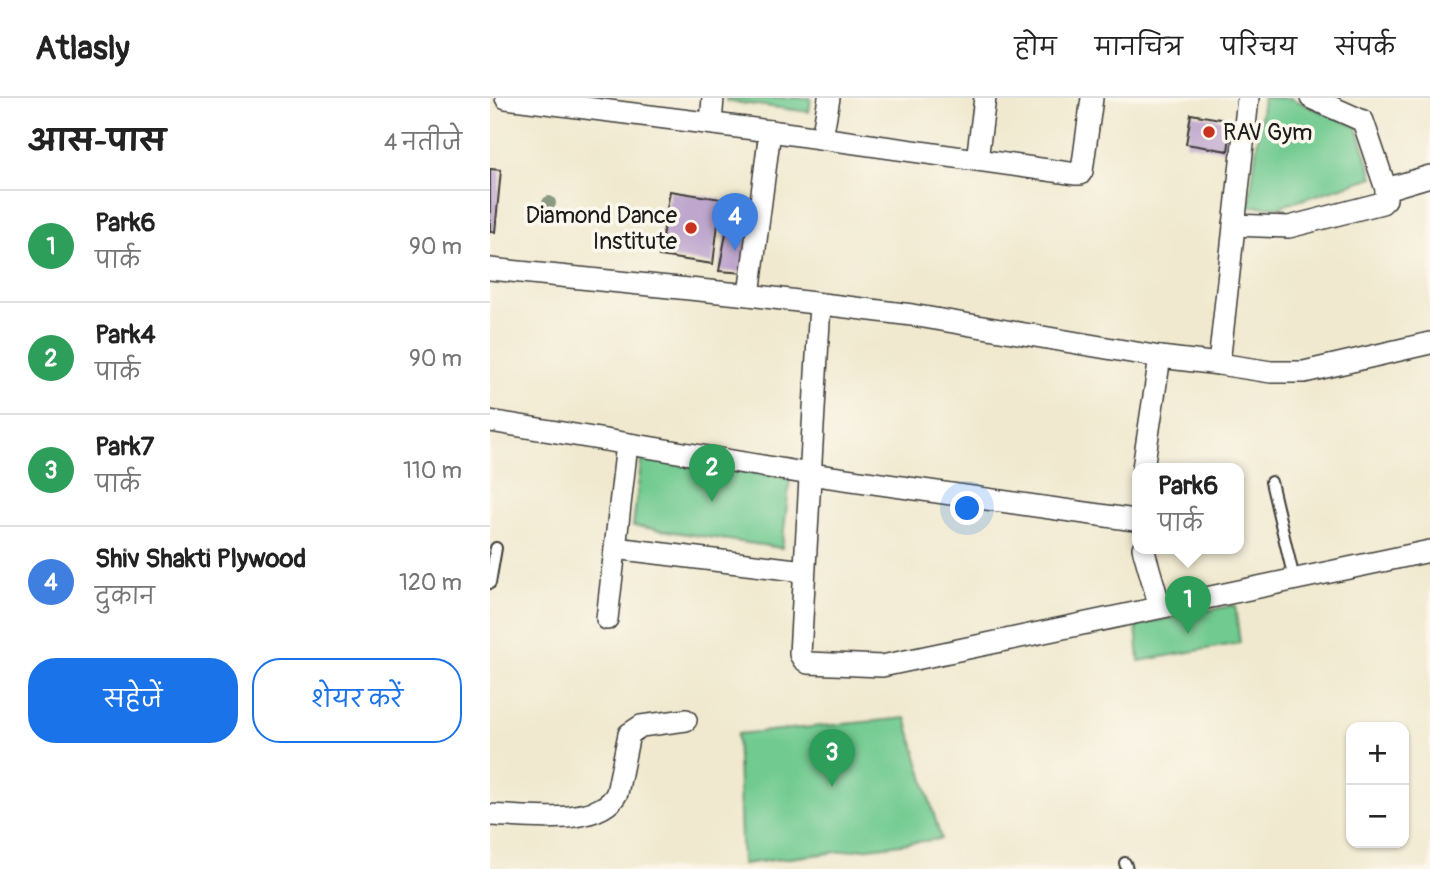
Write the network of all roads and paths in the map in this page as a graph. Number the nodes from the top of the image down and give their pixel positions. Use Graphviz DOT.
graph roads {
  1 [pos="506,98"];
  2 [pos="713,98"];
  3 [pos="829,98"];
  4 [pos="985,98"];
  5 [pos="1092,98"];
  6 [pos="1248,98"];
  7 [pos="1311,98"];
  8 [pos="710,124"];
  9 [pos="770,131"];
  10 [pos="822,138"];
  11 [pos="977,160"];
  12 [pos="1430,176"];
  13 [pos="1385,189"];
  14 [pos="1234,225"];
  15 [pos="490,269"];
  16 [pos="749,295"];
  17 [pos="820,304"];
  18 [pos="1430,343"];
  19 [pos="1160,358"];
  20 [pos="1219,363"];
  21 [pos="490,421"];
  22 [pos="627,444"];
  23 [pos="1144,463"];
  24 [pos="810,474"];
  25 [pos="1270,482"];
  26 [pos="1132,517"];
  27 [pos="496,548"];
  28 [pos="615,548"];
  29 [pos="1430,551"];
  30 [pos="1145,554"];
  31 [pos="804,571"];
  32 [pos="1294,579"];
  33 [pos="490,583"];
  34 [pos="1160,607"];
  35 [pos="607,619"];
  36 [pos="686,720"];
  37 [pos="490,815"];
  1 -- 8 [label="street"];
  2 -- 8 [label="street"];
  3 -- 10 [label="street"];
  4 -- 11 [label="street"];
  5 -- 11 [label="street"];
  6 -- 14 [label="street"];
  7 -- 13 [label="street"];
  8 -- 9 [label="street"];
  9 -- 10 [label="street"];
  9 -- 16 [label="street"];
  10 -- 11 [label="street"];
  12 -- 13 [label="street"];
  13 -- 14 [label="street"];
  14 -- 20 [label="street"];
  15 -- 16 [label="street"];
  16 -- 17 [label="street"];
  17 -- 19 [label="street"];
  17 -- 24 [label="street"];
  18 -- 20 [label="street"];
  19 -- 20 [label="street"];
  19 -- 23 [label="street"];
  21 -- 22 [label="street"];
  22 -- 24 [label="street"];
  22 -- 28 [label="street"];
  24 -- 26 [label="street"];
  24 -- 31 [label="street"];
  25 -- 32 [label="lane"];
  27 -- 33 [label="lane"];
  28 -- 31 [label="street"];
  28 -- 35 [label="street"];
  29 -- 32 [label="street"];
  30 -- 34 [label="street"];
  31 -- 34 [label="street"];
  32 -- 34 [label="street"];
  36 -- 37 [label="street"];
}
